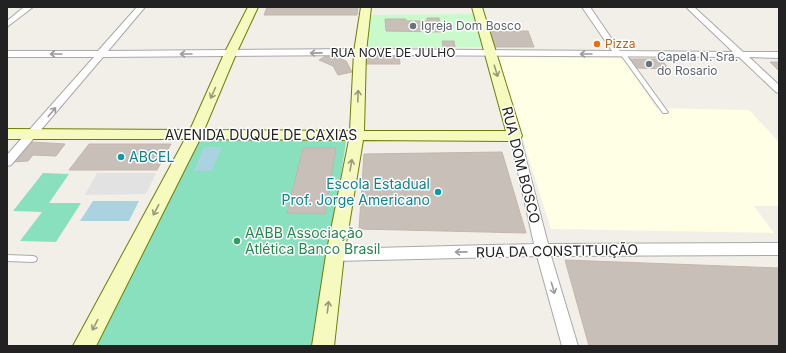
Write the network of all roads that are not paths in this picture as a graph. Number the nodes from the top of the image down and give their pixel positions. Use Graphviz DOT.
graph roads {
  1 [pos="29,7"];
  2 [pos="141,7"];
  3 [pos="253,7"];
  4 [pos="366,7"];
  5 [pos="477,7"];
  6 [pos="586,7"];
  7 [pos="690,7"];
  8 [pos="7,24"];
  9 [pos="360,52"];
  10 [pos="7,54"];
  11 [pos="99,54"];
  12 [pos="230,54"];
  13 [pos="490,54"];
  14 [pos="620,54"];
  15 [pos="742,55"];
  16 [pos="779,55"];
  17 [pos="779,90"];
  18 [pos="665,112"];
  19 [pos="7,125"];
  20 [pos="36,130"];
  21 [pos="197,130"];
  22 [pos="357,131"];
  23 [pos="514,131"];
  24 [pos="7,134"];
  25 [pos="7,162"];
  26 [pos="779,249"];
  27 [pos="542,250"];
  28 [pos="335,255"];
  29 [pos="7,258"];
  30 [pos="33,259"];
  31 [pos="84,346"];
  32 [pos="324,346"];
  33 [pos="570,346"];
  1 -- 8 [label="street"];
  2 -- 11 [label="street"];
  3 -- 12 [label="main road"];
  4 -- 9 [label="main road"];
  5 -- 13 [label="main road, RUA DOM BOSCO"];
  6 -- 14 [label="street"];
  7 -- 15 [label="street"];
  9 -- 12 [label="street, RUA NOVE DE JULHO, one-way"];
  9 -- 13 [label="street, RUA NOVE DE JULHO"];
  22 -- 9 [label="main road, one-way"];
  11 -- 10 [label="street, RUA NOVE DE JULHO, one-way"];
  12 -- 11 [label="street, RUA NOVE DE JULHO, one-way"];
  20 -- 11 [label="street, one-way"];
  12 -- 21 [label="main road, one-way"];
  14 -- 13 [label="street, RUA NOVE DE JULHO, one-way"];
  13 -- 23 [label="main road, RUA DOM BOSCO, one-way"];
  14 -- 15 [label="street, RUA NOVE DE JULHO"];
  14 -- 18 [label="lane"];
  15 -- 16 [label="street, RUA NOVE DE JULHO"];
  15 -- 17 [label="street"];
  19 -- 20 [label="main road, AVENIDA DUQUE DE CAXIAS"];
  20 -- 21 [label="main road, AVENIDA DUQUE DE CAXIAS"];
  20 -- 24 [label="main road, AVENIDA DUQUE DE CAXIAS"];
  20 -- 25 [label="street"];
  21 -- 22 [label="main road, AVENIDA DUQUE DE CAXIAS"];
  21 -- 31 [label="main road, one-way"];
  22 -- 23 [label="main road, AVENIDA DUQUE DE CAXIAS"];
  28 -- 22 [label="main road, one-way"];
  23 -- 27 [label="street, RUA DOM BOSCO"];
  26 -- 27 [label="street, RUA DA CONSTITUIÇÃO"];
  27 -- 28 [label="street, RUA DA CONSTITUIÇÃO, one-way"];
  27 -- 33 [label="street, RUA DOM BOSCO, one-way"];
  32 -- 28 [label="main road, one-way"];
  29 -- 30 [label="lane"];
}
